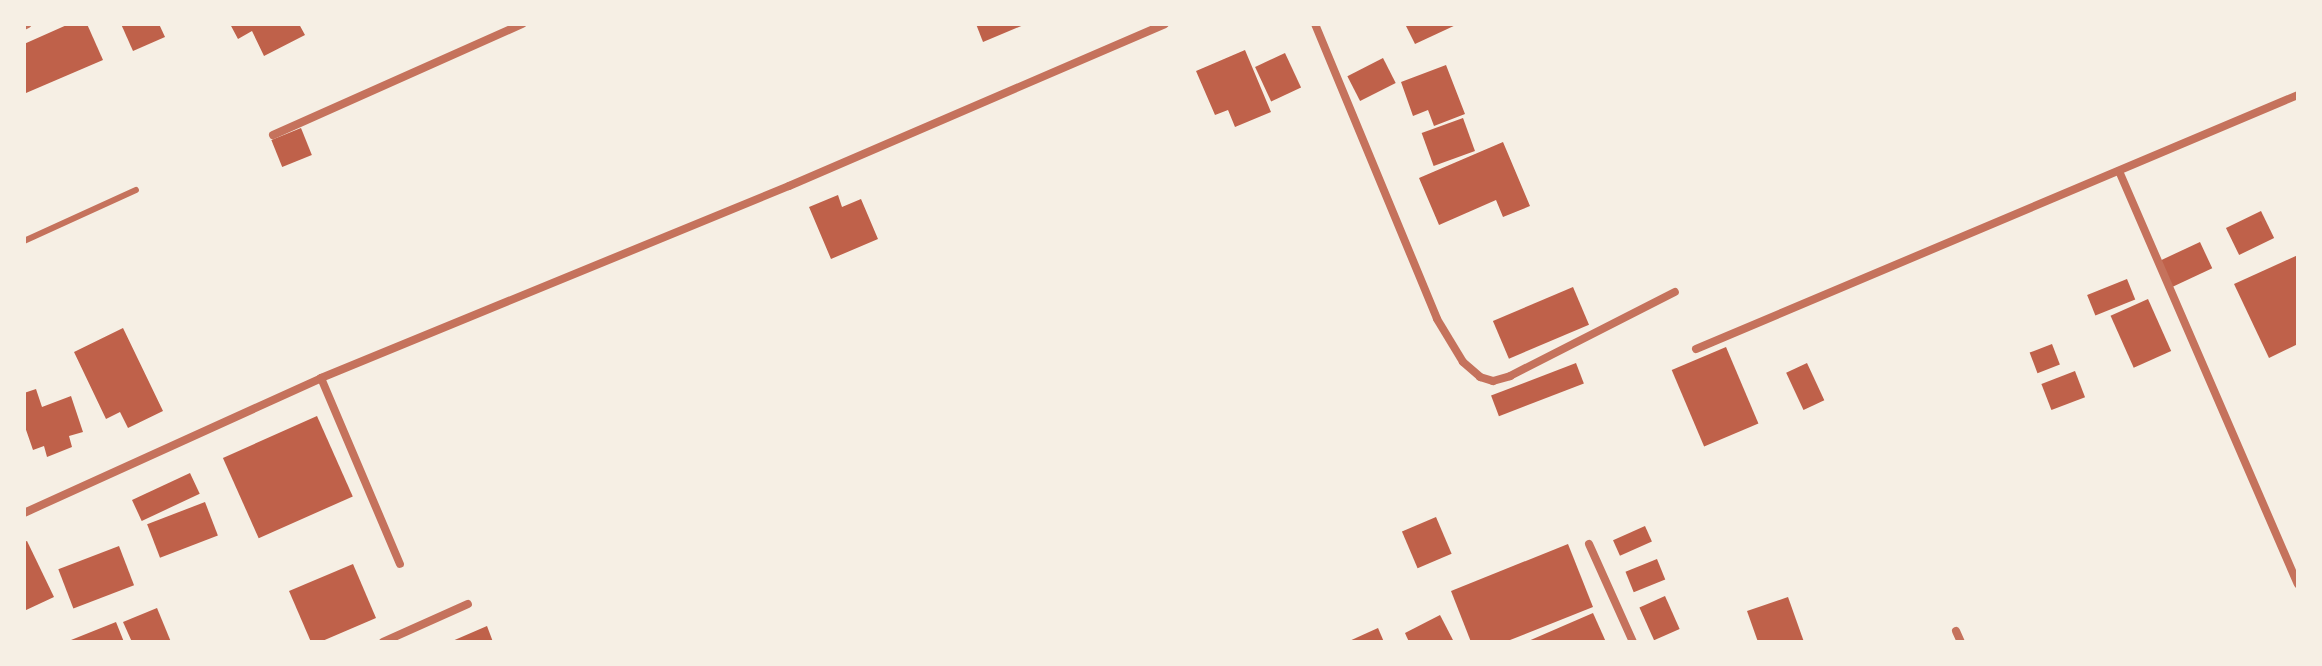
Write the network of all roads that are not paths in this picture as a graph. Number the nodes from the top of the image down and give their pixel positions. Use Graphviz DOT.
graph roads {
  1 [pos="522,24"];
  2 [pos="1165,24"];
  3 [pos="1315,24"];
  4 [pos="2298,95"];
  5 [pos="273,135"];
  6 [pos="2119,171"];
  7 [pos="136,190"];
  8 [pos="24,241"];
  9 [pos="1675,292"];
  10 [pos="1696,349"];
  11 [pos="321,378"];
  12 [pos="24,513"];
  13 [pos="1589,544"];
  14 [pos="400,564"];
  15 [pos="2298,584"];
  16 [pos="468,604"];
  17 [pos="1956,631"];
  18 [pos="383,642"];
  19 [pos="1633,642"];
  20 [pos="1961,642"];
  1 -- 5 [label="street"];
  2 -- 11 [label="street"];
  3 -- 9 [label="street"];
  4 -- 6 [label="street"];
  6 -- 10 [label="street"];
  6 -- 15 [label="street"];
  7 -- 8 [label="lane"];
  11 -- 12 [label="street"];
  11 -- 14 [label="street"];
  13 -- 19 [label="street"];
  16 -- 18 [label="street"];
  17 -- 20 [label="street"];
}
